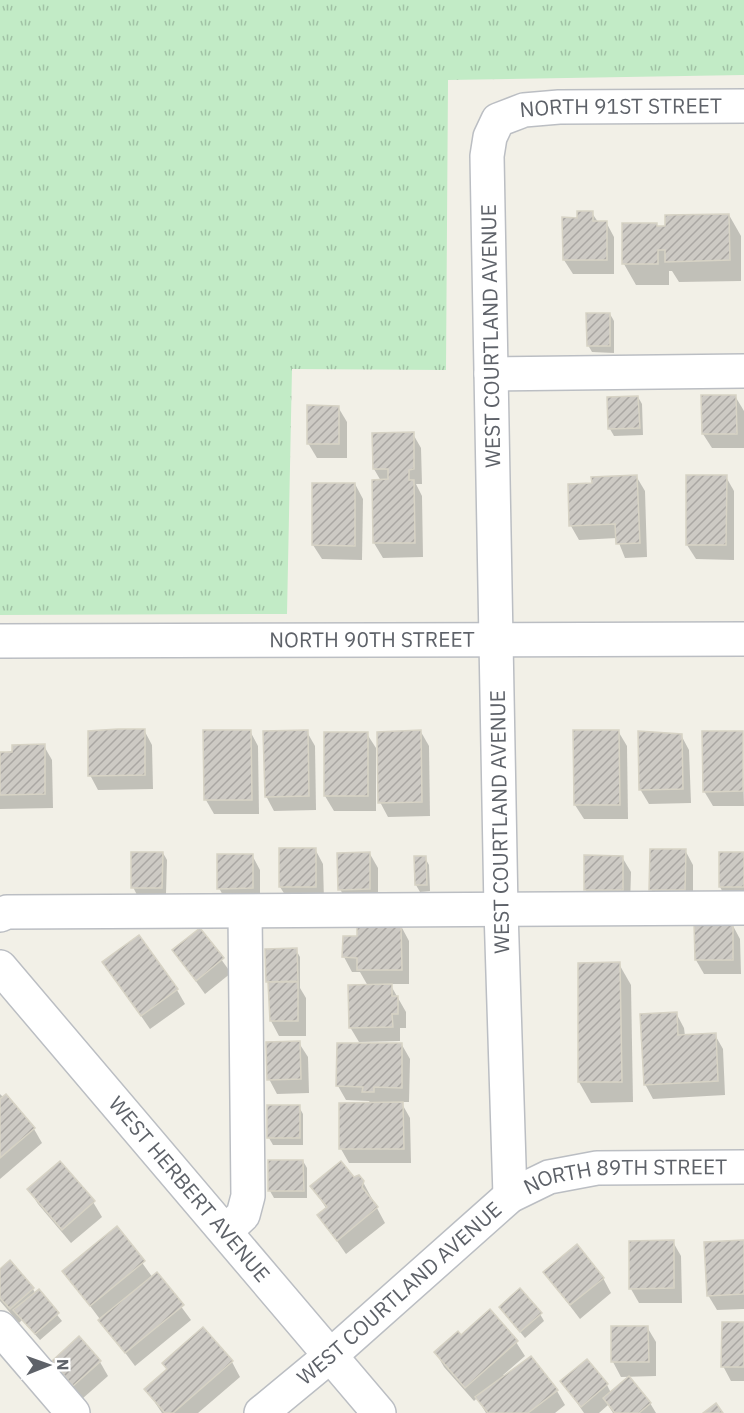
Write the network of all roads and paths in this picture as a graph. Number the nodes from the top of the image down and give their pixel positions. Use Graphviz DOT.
graph roads {
  1 [pos="744,106"];
  2 [pos="498,120"];
  3 [pos="744,371"];
  4 [pos="491,374"];
  5 [pos="496,639"];
  6 [pos="744,639"];
  7 [pos="0,641"];
  8 [pos="744,908"];
  9 [pos="501,910"];
  10 [pos="245,912"];
  11 [pos="0,915"];
  12 [pos="0,967"];
  13 [pos="744,1167"];
  14 [pos="510,1196"];
  15 [pos="226,1231"];
  16 [pos="0,1328"];
  17 [pos="330,1356"];
  18 [pos="73,1413"];
  19 [pos="261,1413"];
  20 [pos="379,1413"];
  1 -- 2 [label="street, NORTH 91ST STREET"];
  2 -- 4 [label="street, WEST COURTLAND AVENUE"];
  3 -- 4 [label="street"];
  4 -- 5 [label="street, WEST COURTLAND AVENUE"];
  5 -- 6 [label="street, NORTH 90TH STREET"];
  5 -- 7 [label="street, NORTH 90TH STREET"];
  5 -- 9 [label="street, WEST COURTLAND AVENUE"];
  8 -- 9 [label="street"];
  9 -- 10 [label="street"];
  9 -- 14 [label="street, WEST COURTLAND AVENUE"];
  10 -- 11 [label="street"];
  10 -- 15 [label="street"];
  12 -- 15 [label="street, WEST HERBERT AVENUE"];
  13 -- 14 [label="street, NORTH 89TH STREET"];
  14 -- 17 [label="street, WEST COURTLAND AVENUE"];
  15 -- 17 [label="street, WEST HERBERT AVENUE"];
  16 -- 18 [label="street"];
  17 -- 19 [label="street, WEST COURTLAND AVENUE"];
  17 -- 20 [label="street, WEST HERBERT AVENUE"];
}
